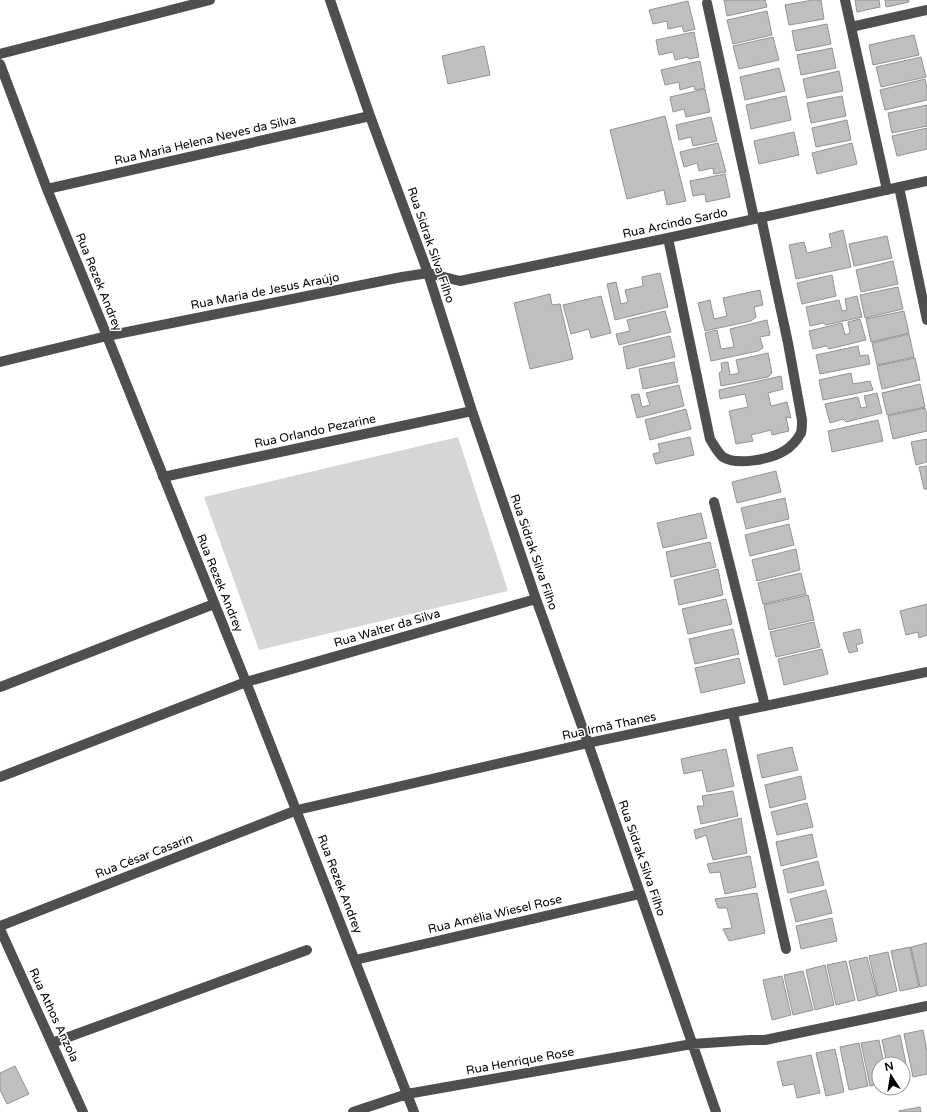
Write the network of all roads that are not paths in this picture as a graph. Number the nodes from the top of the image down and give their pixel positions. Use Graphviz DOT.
graph roads {
  1 [pos="210,0"];
  2 [pos="330,0"];
  3 [pos="845,0"];
  4 [pos="707,3"];
  5 [pos="927,10"];
  6 [pos="851,27"];
  7 [pos="0,54"];
  8 [pos="0,64"];
  9 [pos="370,116"];
  10 [pos="927,181"];
  11 [pos="899,187"];
  12 [pos="47,189"];
  13 [pos="887,190"];
  14 [pos="758,218"];
  15 [pos="668,238"];
  16 [pos="428,273"];
  17 [pos="927,320"];
  18 [pos="107,336"];
  19 [pos="0,362"];
  20 [pos="472,411"];
  21 [pos="163,477"];
  22 [pos="714,502"];
  23 [pos="536,599"];
  24 [pos="214,604"];
  25 [pos="927,672"];
  26 [pos="246,682"];
  27 [pos="0,687"];
  28 [pos="765,706"];
  29 [pos="733,713"];
  30 [pos="588,743"];
  31 [pos="0,777"];
  32 [pos="297,810"];
  33 [pos="640,894"];
  34 [pos="0,928"];
  35 [pos="786,949"];
  36 [pos="307,950"];
  37 [pos="355,960"];
  38 [pos="927,1006"];
  39 [pos="52,1043"];
  40 [pos="692,1044"];
  41 [pos="407,1094"];
  42 [pos="84,1112"];
  43 [pos="353,1112"];
  44 [pos="414,1112"];
  45 [pos="716,1112"];
  1 -- 7 [label="street"];
  2 -- 9 [label="street, Rua Sidrak Silva Filho"];
  3 -- 6 [label="street"];
  4 -- 14 [label="street"];
  5 -- 6 [label="street"];
  6 -- 13 [label="street"];
  8 -- 12 [label="street, Rua Rezek Andrey"];
  9 -- 12 [label="street, Rua Maria Helena Neves da Silva"];
  9 -- 16 [label="street, Rua Sidrak Silva Filho"];
  10 -- 11 [label="street, Rua Arcindo Sardo"];
  11 -- 13 [label="street, Rua Arcindo Sardo"];
  11 -- 17 [label="street"];
  12 -- 18 [label="street, Rua Rezek Andrey"];
  13 -- 14 [label="street, Rua Arcindo Sardo"];
  14 -- 15 [label="street, Rua Arcindo Sardo"];
  14 -- 15 [label="street"];
  15 -- 16 [label="street, Rua Arcindo Sardo"];
  16 -- 18 [label="street, Rua Maria de Jesus Araújo"];
  16 -- 20 [label="street, Rua Sidrak Silva Filho"];
  18 -- 19 [label="street, Rua Maria de Jesus Araújo"];
  18 -- 21 [label="street, Rua Rezek Andrey"];
  20 -- 21 [label="street, Rua Orlando Pezarine"];
  20 -- 23 [label="street, Rua Sidrak Silva Filho"];
  21 -- 24 [label="street, Rua Rezek Andrey"];
  22 -- 28 [label="street"];
  23 -- 26 [label="street, Rua Walter da Silva"];
  23 -- 30 [label="street, Rua Sidrak Silva Filho"];
  24 -- 26 [label="street, Rua Rezek Andrey"];
  24 -- 27 [label="street"];
  25 -- 28 [label="street, Rua Irmã Thanes"];
  26 -- 31 [label="street, Rua Walter da Silva"];
  26 -- 32 [label="street, Rua Rezek Andrey"];
  28 -- 29 [label="street, Rua Irmã Thanes"];
  29 -- 30 [label="street, Rua Irmã Thanes"];
  29 -- 35 [label="street"];
  30 -- 32 [label="street, Rua Irmã Thanes"];
  30 -- 33 [label="street, Rua Sidrak Silva Filho"];
  32 -- 34 [label="street, Rua César Casarin"];
  32 -- 37 [label="street, Rua Rezek Andrey"];
  33 -- 37 [label="street, Rua Amélia Wiesel Rose"];
  33 -- 40 [label="street, Rua Sidrak Silva Filho"];
  34 -- 39 [label="street, Rua Athos Anzola"];
  36 -- 39 [label="street"];
  37 -- 41 [label="street, Rua Rezek Andrey"];
  38 -- 40 [label="street, Rua Henrique Rose"];
  39 -- 42 [label="street, Rua Athos Anzola"];
  40 -- 41 [label="street, Rua Henrique Rose"];
  40 -- 45 [label="street, Rua Sidrak Silva Filho"];
  41 -- 43 [label="street, Rua Henrique Rose"];
  41 -- 44 [label="street, Rua Rezek Andrey"];
}
